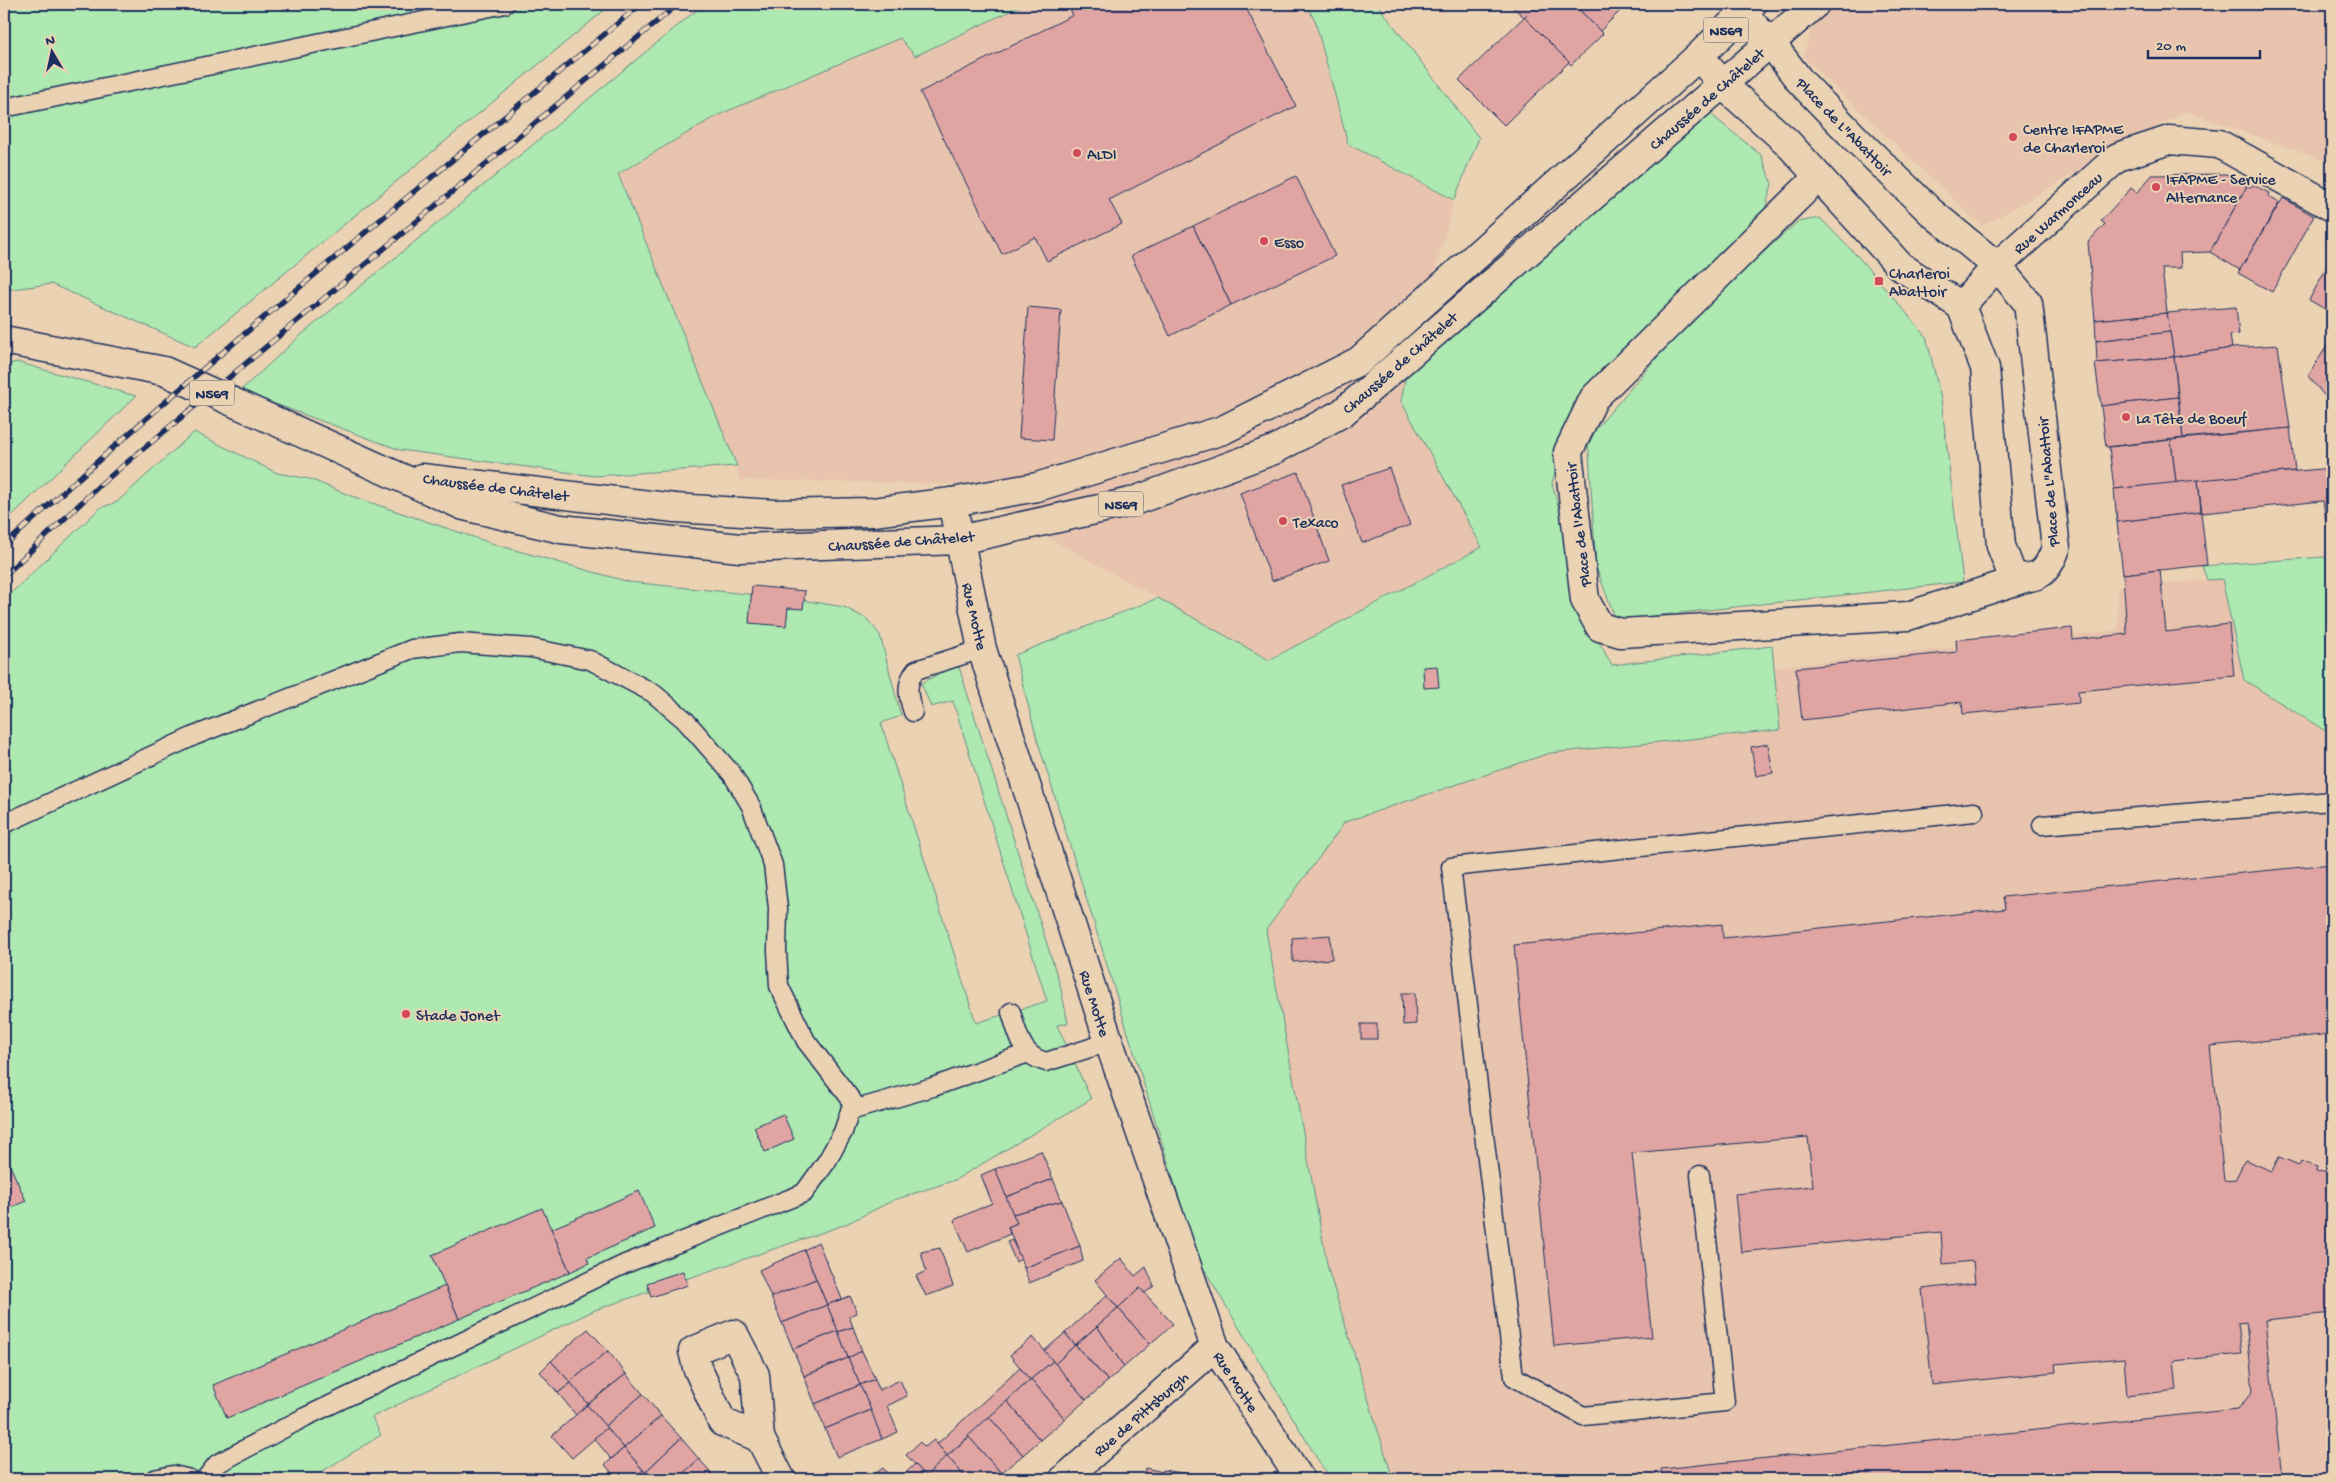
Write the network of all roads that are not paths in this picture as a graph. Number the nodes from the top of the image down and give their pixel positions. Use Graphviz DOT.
graph roads {
  1 [pos="505,4"];
  2 [pos="1815,4"];
  3 [pos="1747,9"];
  4 [pos="1770,42"];
  5 [pos="1698,56"];
  6 [pos="1722,84"];
  7 [pos="4,108"];
  8 [pos="1818,177"];
  9 [pos="2332,207"];
  10 [pos="1997,266"];
  11 [pos="1961,306"];
  12 [pos="9,342"];
  13 [pos="393,474"];
  14 [pos="952,502"];
  15 [pos="959,540"];
  16 [pos="2025,578"];
  17 [pos="982,649"];
  18 [pos="913,712"];
  19 [pos="2332,801"];
  20 [pos="1974,812"];
  21 [pos="4,824"];
  22 [pos="2042,825"];
  23 [pos="1011,1012"];
  24 [pos="1109,1042"];
  25 [pos="1028,1053"];
  26 [pos="850,1112"];
  27 [pos="1700,1176"];
  28 [pos="1215,1347"];
  29 [pos="760,1438"];
  30 [pos="154,1479"];
  31 [pos="190,1479"];
  32 [pos="205,1479"];
  33 [pos="781,1479"];
  34 [pos="1064,1479"];
  35 [pos="1300,1479"];
  1 -- 7 [label="lane"];
  2 -- 4 [label="street, Chaussée de Châtelet / N569"];
  3 -- 4 [label="street, Place de L\"Abattoir"];
  3 -- 5 [label="street, Chaussée de Châtelet / N569"];
  4 -- 6 [label="street, Chaussée de Châtelet / N569"];
  4 -- 10 [label="street, Place de L\"Abattoir"];
  5 -- 6 [label="street"];
  5 -- 14 [label="street, Chaussée de Châtelet / N569"];
  6 -- 8 [label="street"];
  6 -- 15 [label="street, Chaussée de Châtelet / N569"];
  8 -- 11 [label="street"];
  8 -- 16 [label="street, Place de l'Abattoir"];
  9 -- 10 [label="street, Rue Warmonceau"];
  10 -- 11 [label="street, Rue Warmonceau"];
  10 -- 16 [label="street, Place de L\"Abattoir"];
  11 -- 16 [label="street"];
  12 -- 13 [label="street, Chaussée de Châtelet / N569"];
  13 -- 14 [label="street, Chaussée de Châtelet / N569"];
  13 -- 15 [label="street, Chaussée de Châtelet / N569"];
  14 -- 15 [label="street, Rue Motte"];
  15 -- 17 [label="street, Rue Motte"];
  17 -- 18 [label="lane"];
  17 -- 24 [label="street, Rue Motte"];
  19 -- 22 [label="lane"];
  20 -- 27 [label="lane"];
  21 -- 26 [label="lane"];
  23 -- 25 [label="lane"];
  24 -- 25 [label="lane"];
  24 -- 28 [label="street, Rue Motte"];
  25 -- 26 [label="lane"];
  26 -- 32 [label="lane"];
  28 -- 34 [label="street, Rue de Pittsburgh"];
  28 -- 35 [label="street, Rue Motte"];
  29 -- 33 [label="street"];
  30 -- 31 [label="lane"];
}
